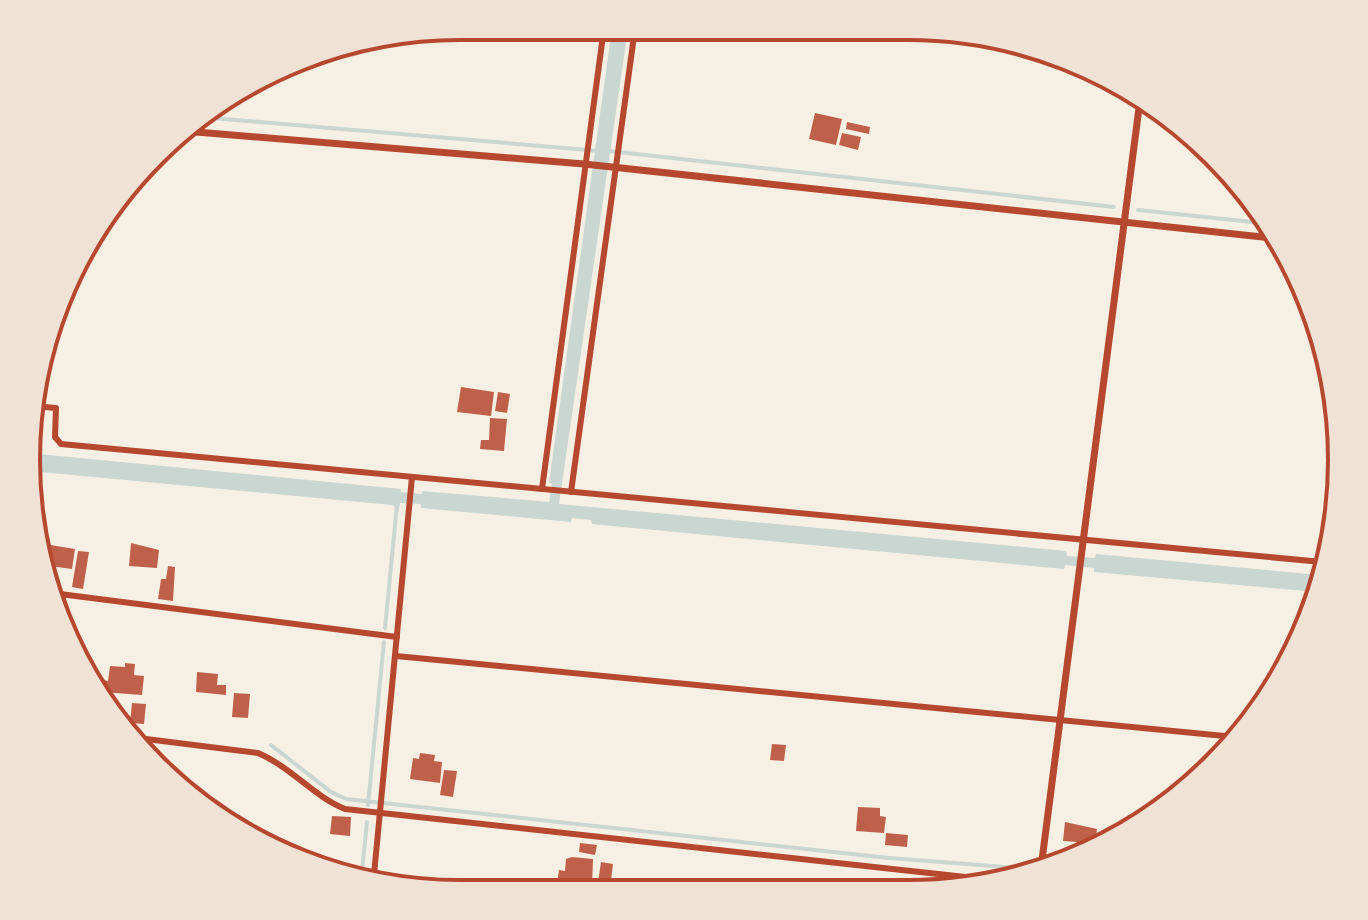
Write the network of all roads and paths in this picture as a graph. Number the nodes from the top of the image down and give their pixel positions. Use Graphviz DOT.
graph roads {
  1 [pos="602,40"];
  2 [pos="633,40"];
  3 [pos="1139,110"];
  4 [pos="198,132"];
  5 [pos="586,164"];
  6 [pos="616,168"];
  7 [pos="1124,222"];
  8 [pos="1264,237"];
  9 [pos="44,408"];
  10 [pos="412,477"];
  11 [pos="545,490"];
  12 [pos="567,492"];
  13 [pos="1083,538"];
  14 [pos="1316,561"];
  15 [pos="62,594"];
  16 [pos="397,637"];
  17 [pos="396,656"];
  18 [pos="1059,720"];
  19 [pos="1225,736"];
  20 [pos="146,739"];
  21 [pos="380,809"];
  22 [pos="1042,858"];
  23 [pos="374,871"];
  24 [pos="960,876"];
  1 -- 5 [label="street"];
  2 -- 6 [label="street"];
  3 -- 7 [label="street"];
  4 -- 5 [label="street"];
  5 -- 6 [label="street"];
  5 -- 11 [label="street"];
  6 -- 7 [label="street"];
  6 -- 12 [label="street"];
  7 -- 8 [label="street"];
  7 -- 13 [label="street"];
  9 -- 10 [label="street"];
  10 -- 11 [label="street"];
  10 -- 16 [label="street"];
  11 -- 12 [label="street"];
  12 -- 13 [label="street"];
  13 -- 14 [label="street"];
  13 -- 18 [label="street"];
  15 -- 16 [label="street"];
  16 -- 17 [label="street"];
  17 -- 18 [label="street"];
  17 -- 21 [label="street"];
  18 -- 19 [label="street"];
  18 -- 22 [label="street"];
  20 -- 21 [label="street"];
  21 -- 23 [label="street"];
  21 -- 24 [label="street"];
}
